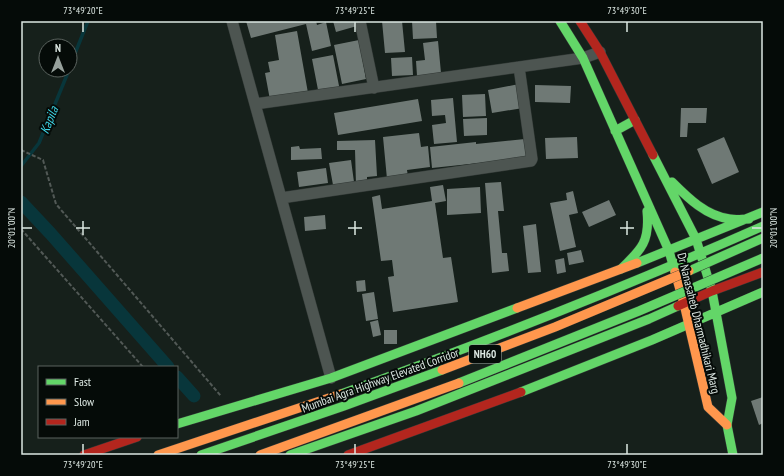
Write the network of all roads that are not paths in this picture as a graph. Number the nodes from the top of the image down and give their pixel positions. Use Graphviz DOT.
graph roads {
  1 [pos="232,21"];
  2 [pos="360,21"];
  3 [pos="560,21"];
  4 [pos="580,21"];
  5 [pos="600,52"];
  6 [pos="583,58"];
  7 [pos="518,67"];
  8 [pos="374,88"];
  9 [pos="255,104"];
  10 [pos="635,120"];
  11 [pos="615,131"];
  12 [pos="663,173"];
  13 [pos="281,198"];
  14 [pos="646,201"];
  15 [pos="763,212"];
  16 [pos="749,219"];
  17 [pos="763,226"];
  18 [pos="763,238"];
  19 [pos="696,239"];
  20 [pos="668,251"];
  21 [pos="700,254"];
  22 [pos="763,258"];
  23 [pos="673,266"];
  24 [pos="621,269"];
  25 [pos="763,272"];
  26 [pos="712,291"];
  27 [pos="763,292"];
  28 [pos="684,304"];
  29 [pos="716,312"];
  30 [pos="689,324"];
  31 [pos="332,378"];
  32 [pos="178,424"];
  33 [pos="726,426"];
  34 [pos="134,438"];
  35 [pos="84,455"];
  36 [pos="158,455"];
  37 [pos="201,455"];
  38 [pos="260,455"];
  39 [pos="290,455"];
  40 [pos="348,455"];
  41 [pos="733,455"];
  1 -- 9 [label="street"];
  2 -- 8 [label="street"];
  3 -- 6 [label="main road, Dr Nanasaheb Dharmadhikari Marg"];
  4 -- 5 [label="main road, Dr Nanasaheb Dharmadhikari Marg"];
  5 -- 6 [label="street"];
  5 -- 10 [label="main road, Dr Nanasaheb Dharmadhikari Marg"];
  6 -- 7 [label="street"];
  6 -- 11 [label="main road, Dr Nanasaheb Dharmadhikari Marg"];
  7 -- 8 [label="street"];
  7 -- 13 [label="street"];
  8 -- 9 [label="street"];
  9 -- 13 [label="street"];
  10 -- 11 [label="main road"];
  10 -- 12 [label="main road, Dr Nanasaheb Dharmadhikari Marg"];
  11 -- 14 [label="main road, Dr Nanasaheb Dharmadhikari Marg"];
  12 -- 16 [label="main road"];
  12 -- 19 [label="main road, Dr Nanasaheb Dharmadhikari Marg"];
  13 -- 31 [label="street"];
  14 -- 20 [label="main road, Dr Nanasaheb Dharmadhikari Marg"];
  14 -- 24 [label="main road"];
  15 -- 16 [label="main road"];
  16 -- 19 [label="main road"];
  17 -- 21 [label="main road"];
  18 -- 37 [label="main road, Mumbai Agra Highway Elevated Corridor / NH60, bridge"];
  19 -- 20 [label="main road"];
  19 -- 21 [label="main road, Dr Nanasaheb Dharmadhikari Marg"];
  20 -- 23 [label="main road, Dr Nanasaheb Dharmadhikari Marg"];
  20 -- 24 [label="main road"];
  21 -- 23 [label="main road"];
  21 -- 26 [label="main road, Dr Nanasaheb Dharmadhikari Marg"];
  22 -- 38 [label="main road, NH60, bridge"];
  23 -- 28 [label="main road, Dr Nanasaheb Dharmadhikari Marg"];
  23 -- 36 [label="main road"];
  24 -- 31 [label="main road"];
  25 -- 26 [label="main road"];
  26 -- 28 [label="main road"];
  26 -- 29 [label="main road, Dr Nanasaheb Dharmadhikari Marg"];
  27 -- 29 [label="main road"];
  28 -- 30 [label="main road, Dr Nanasaheb Dharmadhikari Marg"];
  28 -- 39 [label="main road"];
  29 -- 30 [label="main road"];
  29 -- 33 [label="main road, Dr Nanasaheb Dharmadhikari Marg"];
  30 -- 33 [label="main road, Dr Nanasaheb Dharmadhikari Marg"];
  30 -- 40 [label="main road"];
  31 -- 32 [label="main road"];
  33 -- 41 [label="main road"];
  34 -- 35 [label="main road"];
}
